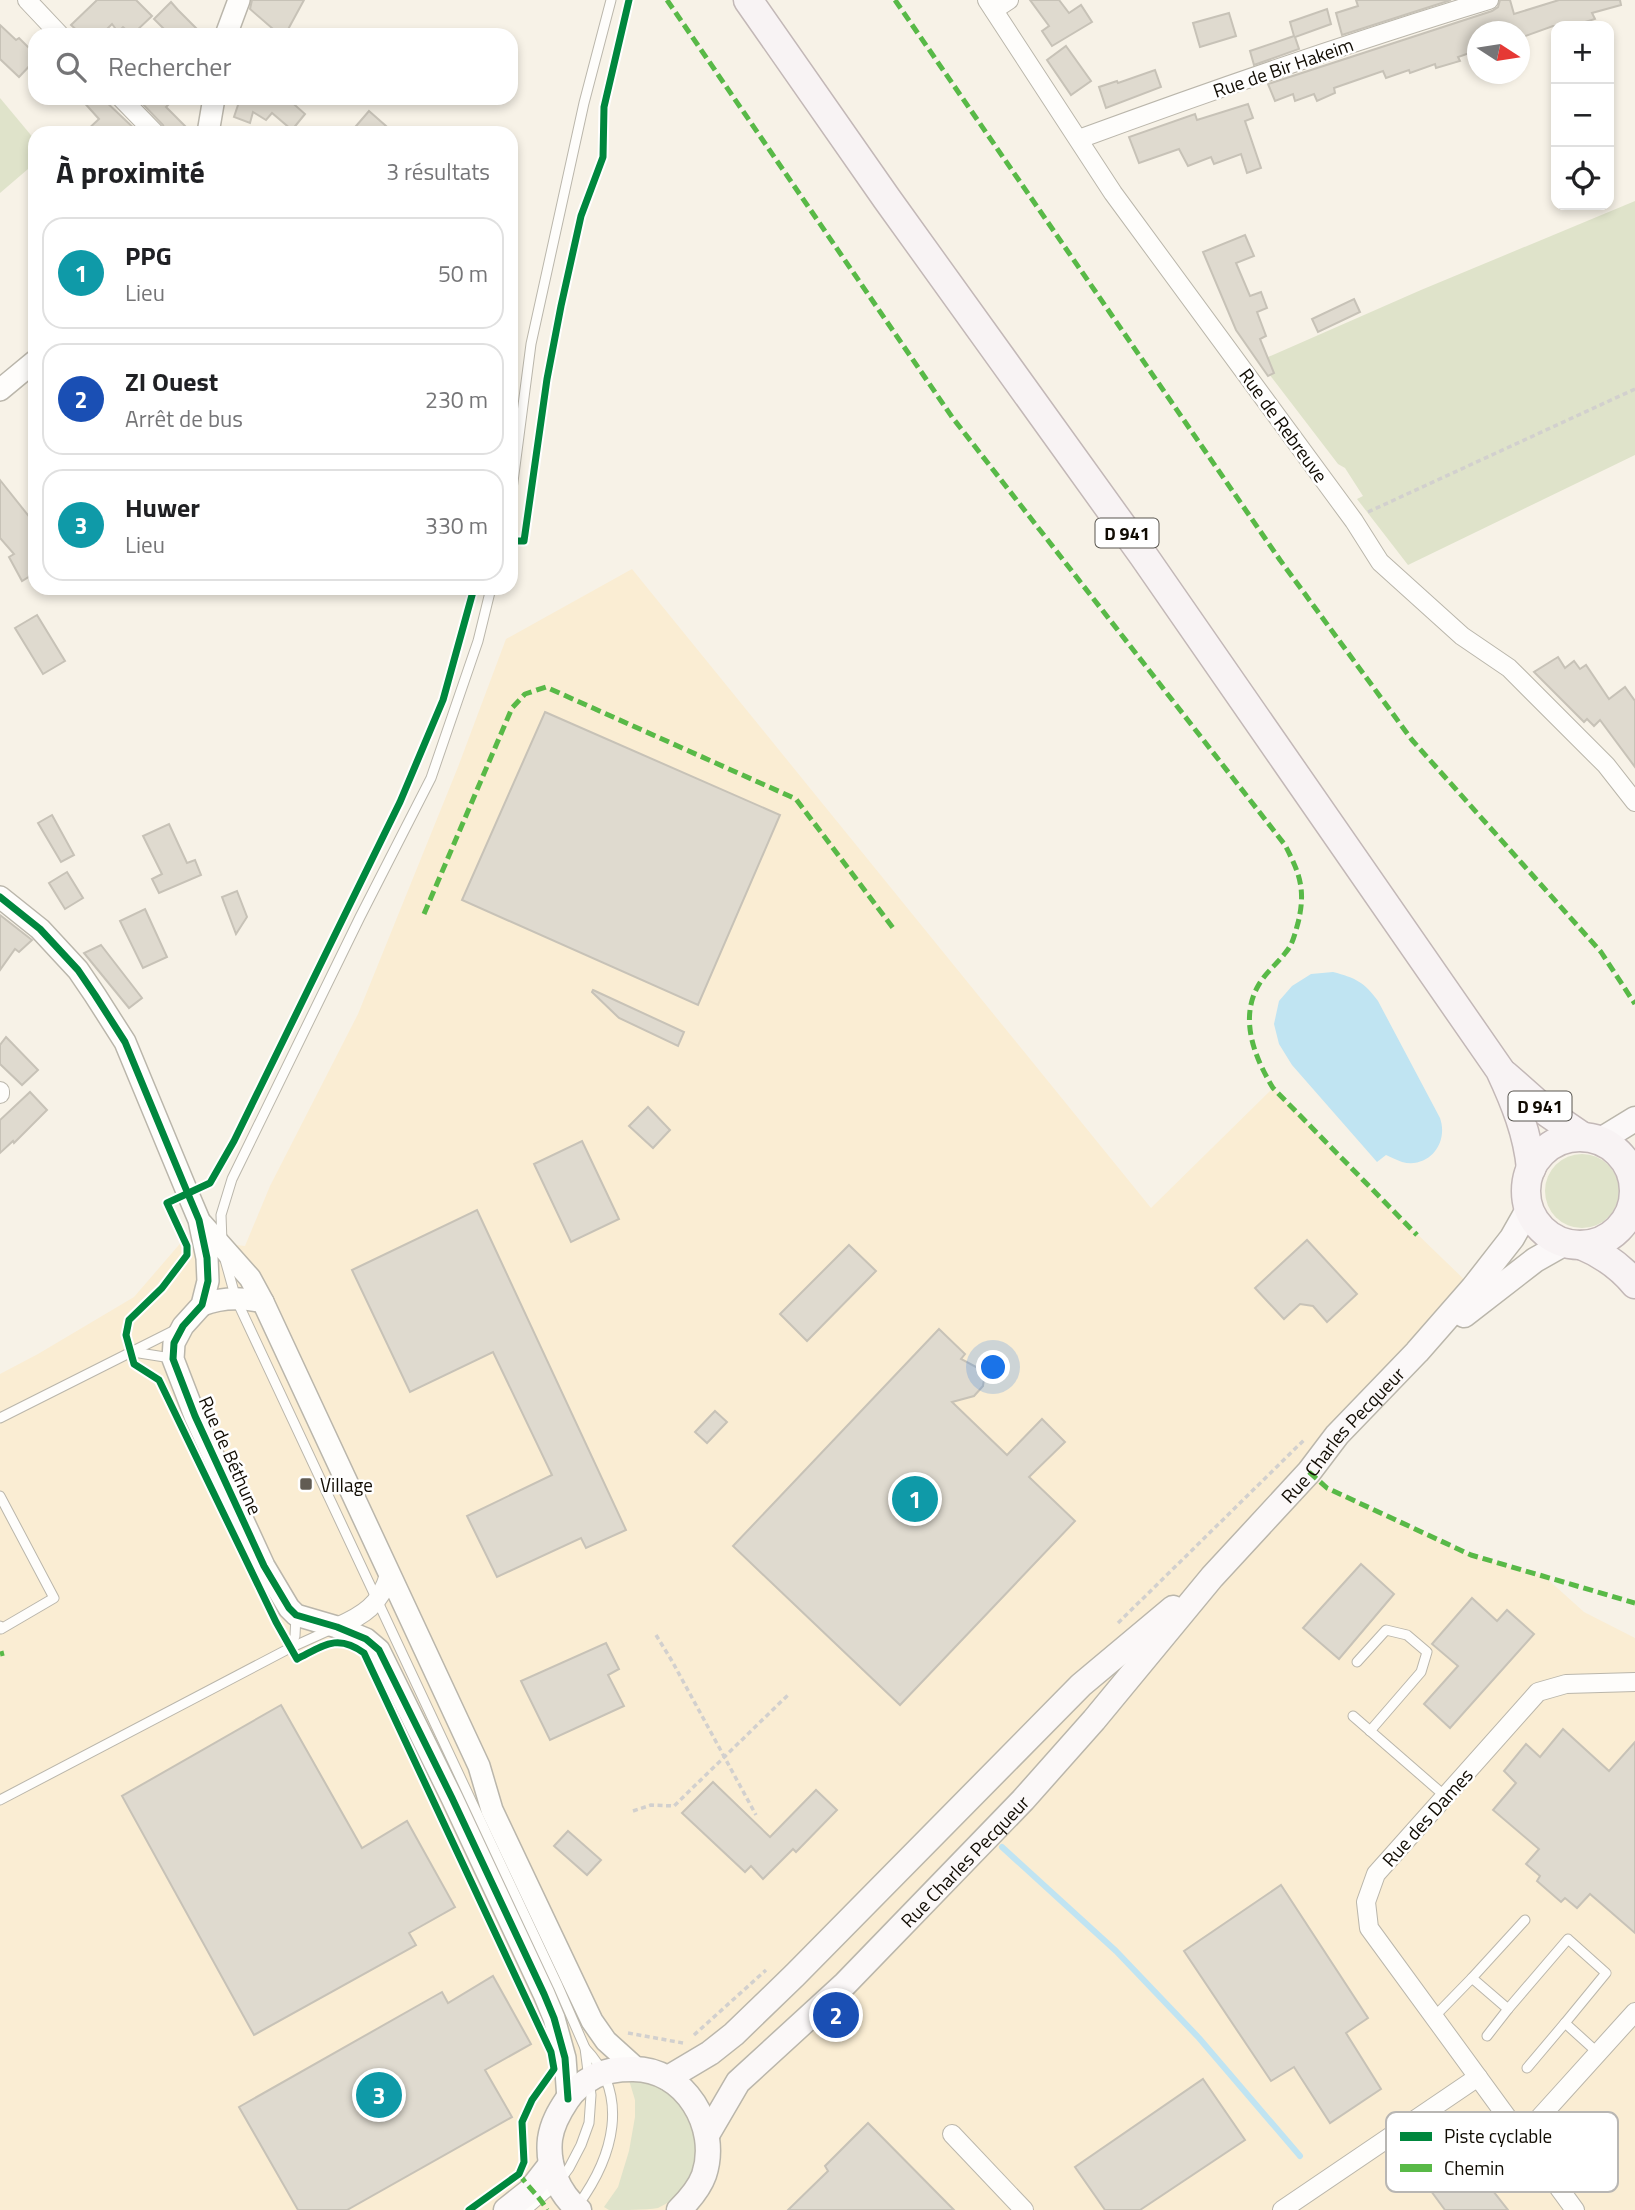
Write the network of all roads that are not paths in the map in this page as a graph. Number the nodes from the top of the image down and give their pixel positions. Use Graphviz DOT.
graph roads {
  1 [pos="27,0"];
  2 [pos="239,0"];
  3 [pos="611,0"];
  4 [pos="748,0"];
  5 [pos="1489,0"];
  6 [pos="997,3"];
  7 [pos="53,28"];
  8 [pos="229,28"];
  9 [pos="128,105"];
  10 [pos="213,105"];
  11 [pos="148,126"];
  12 [pos="209,126"];
  13 [pos="1079,139"];
  14 [pos="28,367"];
  15 [pos="0,390"];
  16 [pos="518,443"];
  17 [pos="489,595"];
  18 [pos="1635,802"];
  19 [pos="0,897"];
  20 [pos="1500,1070"];
  21 [pos="1635,1119"];
  22 [pos="1591,1139"];
  23 [pos="1531,1169"];
  24 [pos="1634,1203"];
  25 [pos="1529,1208"];
  26 [pos="199,1220"];
  27 [pos="1573,1244"];
  28 [pos="222,1248"];
  29 [pos="1635,1284"];
  30 [pos="236,1299"];
  31 [pos="263,1302"];
  32 [pos="202,1305"];
  33 [pos="183,1326"];
  34 [pos="132,1351"];
  35 [pos="1417,1352"];
  36 [pos="173,1359"];
  37 [pos="0,1418"];
  38 [pos="0,1496"];
  39 [pos="389,1575"];
  40 [pos="1212,1577"];
  41 [pos="376,1602"];
  42 [pos="296,1615"];
  43 [pos="0,1626"];
  44 [pos="337,1627"];
  45 [pos="290,1648"];
  46 [pos="1357,1662"];
  47 [pos="1635,1682"];
  48 [pos="1353,1716"];
  49 [pos="1370,1731"];
  50 [pos="1445,1796"];
  51 [pos="0,1800"];
  52 [pos="1525,1920"];
  53 [pos="1472,1978"];
  54 [pos="1508,2009"];
  55 [pos="1635,2012"];
  56 [pos="1434,2017"];
  57 [pos="1565,2023"];
  58 [pos="1487,2036"];
  59 [pos="585,2048"];
  60 [pos="1598,2053"];
  61 [pos="1527,2068"];
  62 [pos="637,2069"];
  63 [pos="596,2076"];
  64 [pos="1478,2077"];
  65 [pos="668,2078"];
  66 [pos="568,2099"];
  67 [pos="1426,2112"];
  68 [pos="1504,2112"];
  69 [pos="1545,2112"];
  70 [pos="952,2134"];
  71 [pos="707,2135"];
  72 [pos="1386,2139"];
  73 [pos="554,2174"];
  74 [pos="1562,2192"];
  75 [pos="689,2205"];
  76 [pos="576,2209"];
  77 [pos="506,2210"];
  78 [pos="527,2210"];
  79 [pos="1024,2210"];
  80 [pos="1282,2210"];
  81 [pos="1575,2210"];
  1 -- 7 [label="street"];
  2 -- 8 [label="street"];
  3 -- 16 [label="lane"];
  4 -- 20 [label="main road, D 941"];
  5 -- 13 [label="street, Rue de Bir Hakeim"];
  6 -- 13 [label="street, Rue de Rebreuve"];
  9 -- 11 [label="street"];
  10 -- 12 [label="street"];
  13 -- 18 [label="street, Rue de Rebreuve"];
  14 -- 15 [label="street"];
  17 -- 28 [label="lane"];
  19 -- 26 [label="street"];
  20 -- 22 [label="main road, D 941"];
  20 -- 23 [label="main road, D 941"];
  21 -- 22 [label="main road"];
  22 -- 23 [label="main road"];
  22 -- 24 [label="main road"];
  23 -- 25 [label="main road"];
  24 -- 27 [label="main road"];
  25 -- 27 [label="main road"];
  25 -- 35 [label="main road, Rue Charles Pecqueur"];
  26 -- 28 [label="street"];
  26 -- 32 [label="street"];
  27 -- 29 [label="main road"];
  27 -- 35 [label="main road, Rue Charles Pecqueur"];
  28 -- 30 [label="lane"];
  28 -- 31 [label="street"];
  30 -- 31 [label="street"];
  30 -- 32 [label="street"];
  30 -- 41 [label="lane"];
  31 -- 39 [label="street"];
  32 -- 33 [label="street"];
  33 -- 34 [label="lane"];
  33 -- 36 [label="street"];
  34 -- 36 [label="lane"];
  34 -- 37 [label="lane"];
  35 -- 40 [label="main road, Rue Charles Pecqueur"];
  36 -- 42 [label="street, Rue de Béthune"];
  38 -- 43 [label="lane"];
  39 -- 41 [label="street"];
  39 -- 62 [label="street"];
  40 -- 65 [label="main road, Rue Charles Pecqueur"];
  40 -- 71 [label="main road, Rue Charles Pecqueur"];
  41 -- 44 [label="street"];
  41 -- 59 [label="lane"];
  42 -- 44 [label="street"];
  42 -- 45 [label="lane"];
  44 -- 45 [label="lane"];
  44 -- 66 [label="street"];
  45 -- 51 [label="lane"];
  46 -- 49 [label="lane"];
  47 -- 50 [label="street, Rue des Dames"];
  48 -- 49 [label="lane"];
  49 -- 50 [label="lane"];
  50 -- 56 [label="street, Rue des Dames"];
  52 -- 53 [label="lane"];
  53 -- 54 [label="lane"];
  53 -- 56 [label="lane"];
  54 -- 57 [label="lane"];
  54 -- 58 [label="lane"];
  55 -- 60 [label="street"];
  56 -- 64 [label="street, Rue des Dames"];
  57 -- 60 [label="lane"];
  57 -- 61 [label="lane"];
  59 -- 63 [label="lane"];
  59 -- 63 [label="lane"];
  60 -- 69 [label="street"];
  62 -- 63 [label="main road"];
  62 -- 65 [label="main road"];
  63 -- 66 [label="main road"];
  63 -- 73 [label="lane"];
  63 -- 76 [label="lane"];
  64 -- 67 [label="street"];
  64 -- 68 [label="street, Rue des Dames"];
  65 -- 71 [label="main road"];
  66 -- 73 [label="main road"];
  70 -- 79 [label="street"];
  71 -- 75 [label="main road"];
  72 -- 80 [label="street"];
  73 -- 76 [label="main road"];
  73 -- 77 [label="main road"];
  73 -- 78 [label="lane"];
  74 -- 81 [label="street, Rue des Dames"];
}
